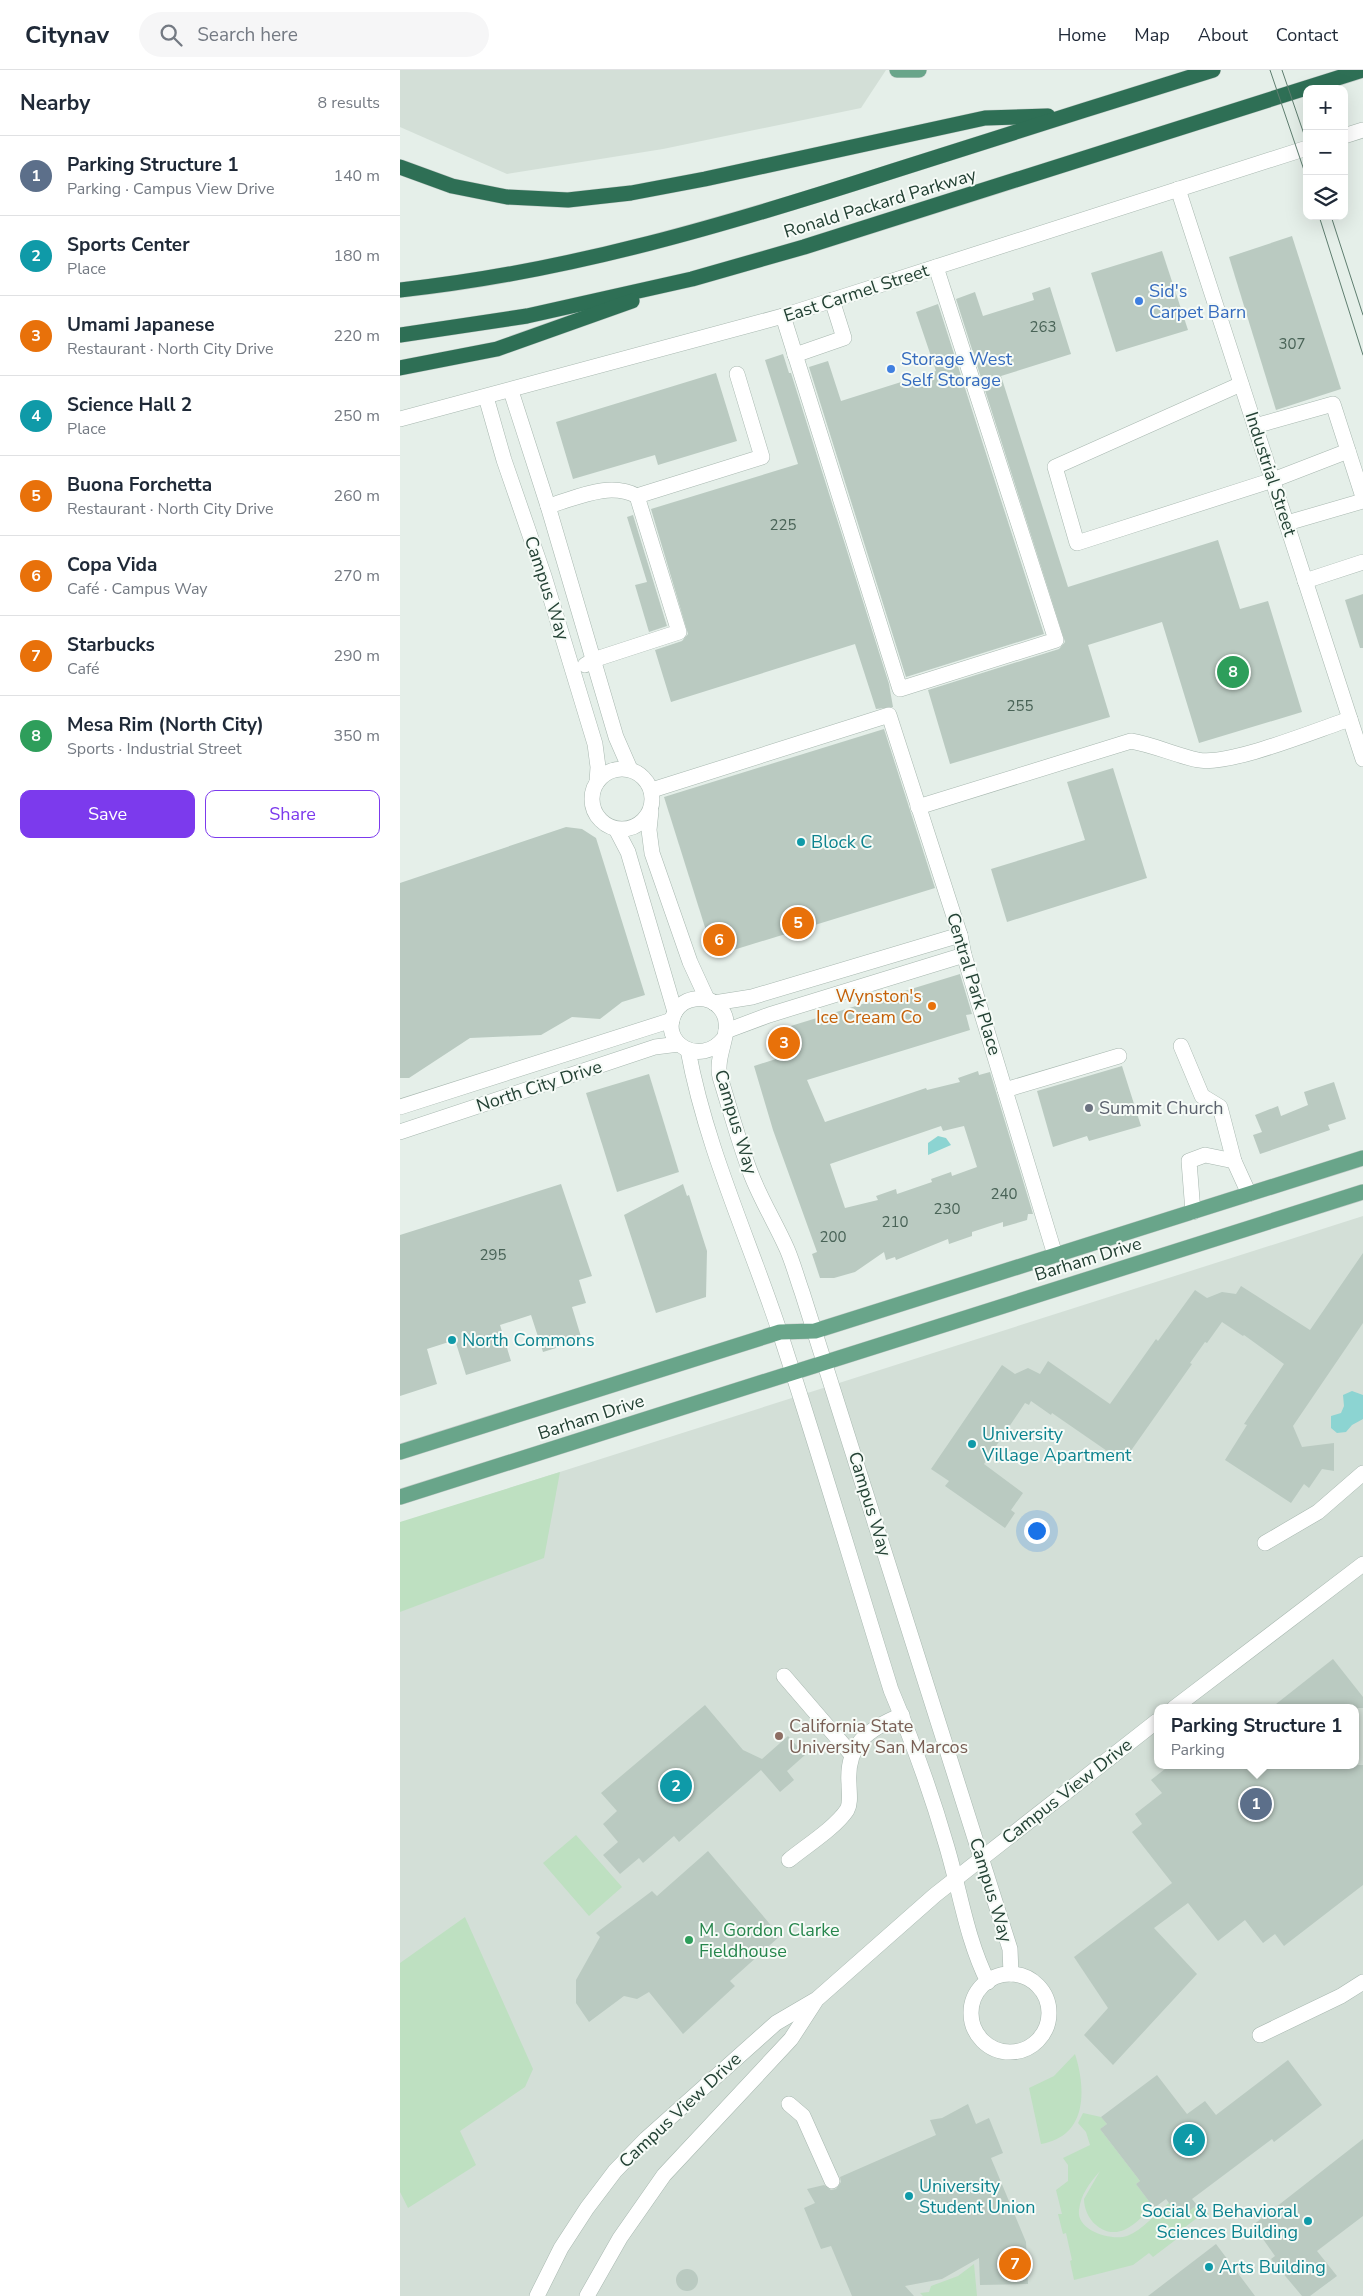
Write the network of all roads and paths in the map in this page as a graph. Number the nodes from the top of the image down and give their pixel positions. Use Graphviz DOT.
graph roads {
  1 [pos="897,70"];
  2 [pos="919,70"];
  3 [pos="1213,70"];
  4 [pos="1363,70"];
  5 [pos="1068,115"];
  6 [pos="1363,130"];
  7 [pos="1348,135"];
  8 [pos="1303,149"];
  9 [pos="400,167"];
  10 [pos="1178,189"];
  11 [pos="936,267"];
  12 [pos="692,279"];
  13 [pos="400,290"];
  14 [pos="832,300"];
  15 [pos="783,316"];
  16 [pos="400,335"];
  17 [pos="795,355"];
  18 [pos="400,368"];
  19 [pos="737,374"];
  20 [pos="1241,384"];
  21 [pos="511,390"];
  22 [pos="486,397"];
  23 [pos="400,419"];
  24 [pos="1255,426"];
  25 [pos="1348,451"];
  26 [pos="1273,480"];
  27 [pos="637,496"];
  28 [pos="1363,497"];
  29 [pos="1363,501"];
  30 [pos="548,506"];
  31 [pos="1287,523"];
  32 [pos="1363,562"];
  33 [pos="1305,581"];
  34 [pos="593,660"];
  35 [pos="575,680"];
  36 [pos="1350,719"];
  37 [pos="1363,759"];
  38 [pos="630,769"];
  39 [pos="596,782"];
  40 [pos="652,790"];
  41 [pos="918,807"];
  42 [pos="651,810"];
  43 [pos="616,829"];
  44 [pos="960,935"];
  45 [pos="964,954"];
  46 [pos="711,1001"];
  47 [pos="674,1016"];
  48 [pos="725,1035"];
  49 [pos="1181,1046"];
  50 [pos="683,1047"];
  51 [pos="1119,1056"];
  52 [pos="1005,1090"];
  53 [pos="400,1107"];
  54 [pos="400,1132"];
  55 [pos="1363,1158"];
  56 [pos="1234,1161"];
  57 [pos="1363,1192"];
  58 [pos="1249,1194"];
  59 [pos="1193,1212"];
  60 [pos="1055,1255"];
  61 [pos="815,1331"];
  62 [pos="780,1332"];
  63 [pos="825,1362"];
  64 [pos="792,1373"];
  65 [pos="400,1452"];
  66 [pos="1363,1473"];
  67 [pos="400,1495"];
  68 [pos="1265,1543"];
  69 [pos="1363,1564"];
  70 [pos="784,1676"];
  71 [pos="1179,1704"];
  72 [pos="902,1715"];
  73 [pos="1154,1723"];
  74 [pos="852,1755"];
  75 [pos="981,1858"];
  76 [pos="789,1860"];
  77 [pos="955,1879"];
  78 [pos="1011,1974"];
  79 [pos="988,1982"];
  80 [pos="1363,1982"];
  81 [pos="817,1999"];
  82 [pos="1260,2035"];
  83 [pos="789,2104"];
  84 [pos="832,2181"];
  85 [pos="537,2296"];
  86 [pos="587,2296"];
  1 -- 2 [label="main road"];
  3 -- 5 [label="highway, Ronald Packard Parkway"];
  4 -- 12 [label="highway, Ronald Packard Parkway"];
  5 -- 9 [label="highway"];
  5 -- 13 [label="highway, Ronald Packard Parkway"];
  6 -- 7 [label="street"];
  8 -- 10 [label="street, East Carmel Street"];
  10 -- 11 [label="street, East Carmel Street"];
  10 -- 20 [label="street, Industrial Street"];
  11 -- 14 [label="street, East Carmel Street"];
  11 -- 17 [label="street"];
  12 -- 16 [label="highway, Ronald Packard Parkway"];
  12 -- 18 [label="highway"];
  14 -- 15 [label="street, East Carmel Street"];
  14 -- 17 [label="street"];
  15 -- 17 [label="street"];
  15 -- 21 [label="street, East Carmel Street"];
  19 -- 27 [label="street"];
  20 -- 24 [label="street, Industrial Street"];
  20 -- 26 [label="street"];
  21 -- 22 [label="street, East Carmel Street"];
  21 -- 30 [label="street, Campus Way"];
  22 -- 23 [label="street, East Carmel Street"];
  22 -- 35 [label="street, Campus Way"];
  24 -- 25 [label="street"];
  24 -- 26 [label="street, Industrial Street"];
  25 -- 26 [label="street"];
  25 -- 28 [label="street"];
  26 -- 31 [label="street, Industrial Street"];
  27 -- 30 [label="street"];
  27 -- 34 [label="street"];
  29 -- 31 [label="street"];
  30 -- 34 [label="street, Campus Way"];
  31 -- 33 [label="street, Industrial Street"];
  32 -- 33 [label="street"];
  33 -- 36 [label="street, Industrial Street"];
  34 -- 35 [label="street"];
  34 -- 38 [label="street, Campus Way"];
  35 -- 39 [label="street, Campus Way"];
  36 -- 37 [label="street, Industrial Street"];
  36 -- 41 [label="street"];
  38 -- 39 [label="street"];
  38 -- 40 [label="street, Campus Way"];
  39 -- 43 [label="street, Campus Way"];
  40 -- 41 [label="street, Central Park Place"];
  40 -- 42 [label="street"];
  41 -- 44 [label="street, Central Park Place"];
  42 -- 43 [label="street"];
  42 -- 46 [label="street"];
  43 -- 47 [label="street, Campus Way"];
  44 -- 45 [label="street, Central Park Place"];
  44 -- 46 [label="street"];
  45 -- 48 [label="street"];
  45 -- 52 [label="street, Central Park Place"];
  46 -- 47 [label="street"];
  46 -- 48 [label="street"];
  47 -- 50 [label="street, Campus Way"];
  47 -- 53 [label="street, North City Drive"];
  48 -- 50 [label="street, Campus Way"];
  48 -- 61 [label="street, Campus Way"];
  49 -- 56 [label="street"];
  50 -- 54 [label="street, North City Drive"];
  50 -- 62 [label="street, Campus Way"];
  51 -- 52 [label="street"];
  52 -- 60 [label="street, Central Park Place"];
  55 -- 58 [label="main road, Barham Drive"];
  56 -- 58 [label="street"];
  56 -- 59 [label="street"];
  57 -- 63 [label="main road, Barham Drive"];
  58 -- 59 [label="main road, Barham Drive"];
  59 -- 60 [label="main road, Barham Drive"];
  60 -- 61 [label="main road, Barham Drive"];
  61 -- 62 [label="main road, Barham Drive"];
  61 -- 63 [label="street, Campus Way"];
  62 -- 64 [label="street, Campus Way"];
  62 -- 65 [label="main road, Barham Drive"];
  63 -- 64 [label="main road, Barham Drive"];
  63 -- 75 [label="street, Campus Way"];
  64 -- 67 [label="main road, Barham Drive"];
  64 -- 72 [label="street, Campus Way"];
  66 -- 68 [label="street"];
  69 -- 71 [label="street"];
  70 -- 74 [label="street"];
  72 -- 74 [label="street"];
  72 -- 77 [label="street, Campus Way"];
  73 -- 75 [label="street, Campus View Drive"];
  74 -- 76 [label="street"];
  75 -- 77 [label="street, Campus View Drive"];
  75 -- 78 [label="street, Campus Way"];
  77 -- 79 [label="street, Campus Way"];
  77 -- 81 [label="street, Campus View Drive"];
  78 -- 79 [label="street"];
  78 -- 79 [label="street"];
  80 -- 82 [label="street"];
  81 -- 85 [label="street, Campus View Drive"];
  81 -- 86 [label="street, Campus View Drive"];
  83 -- 84 [label="street"];
}
